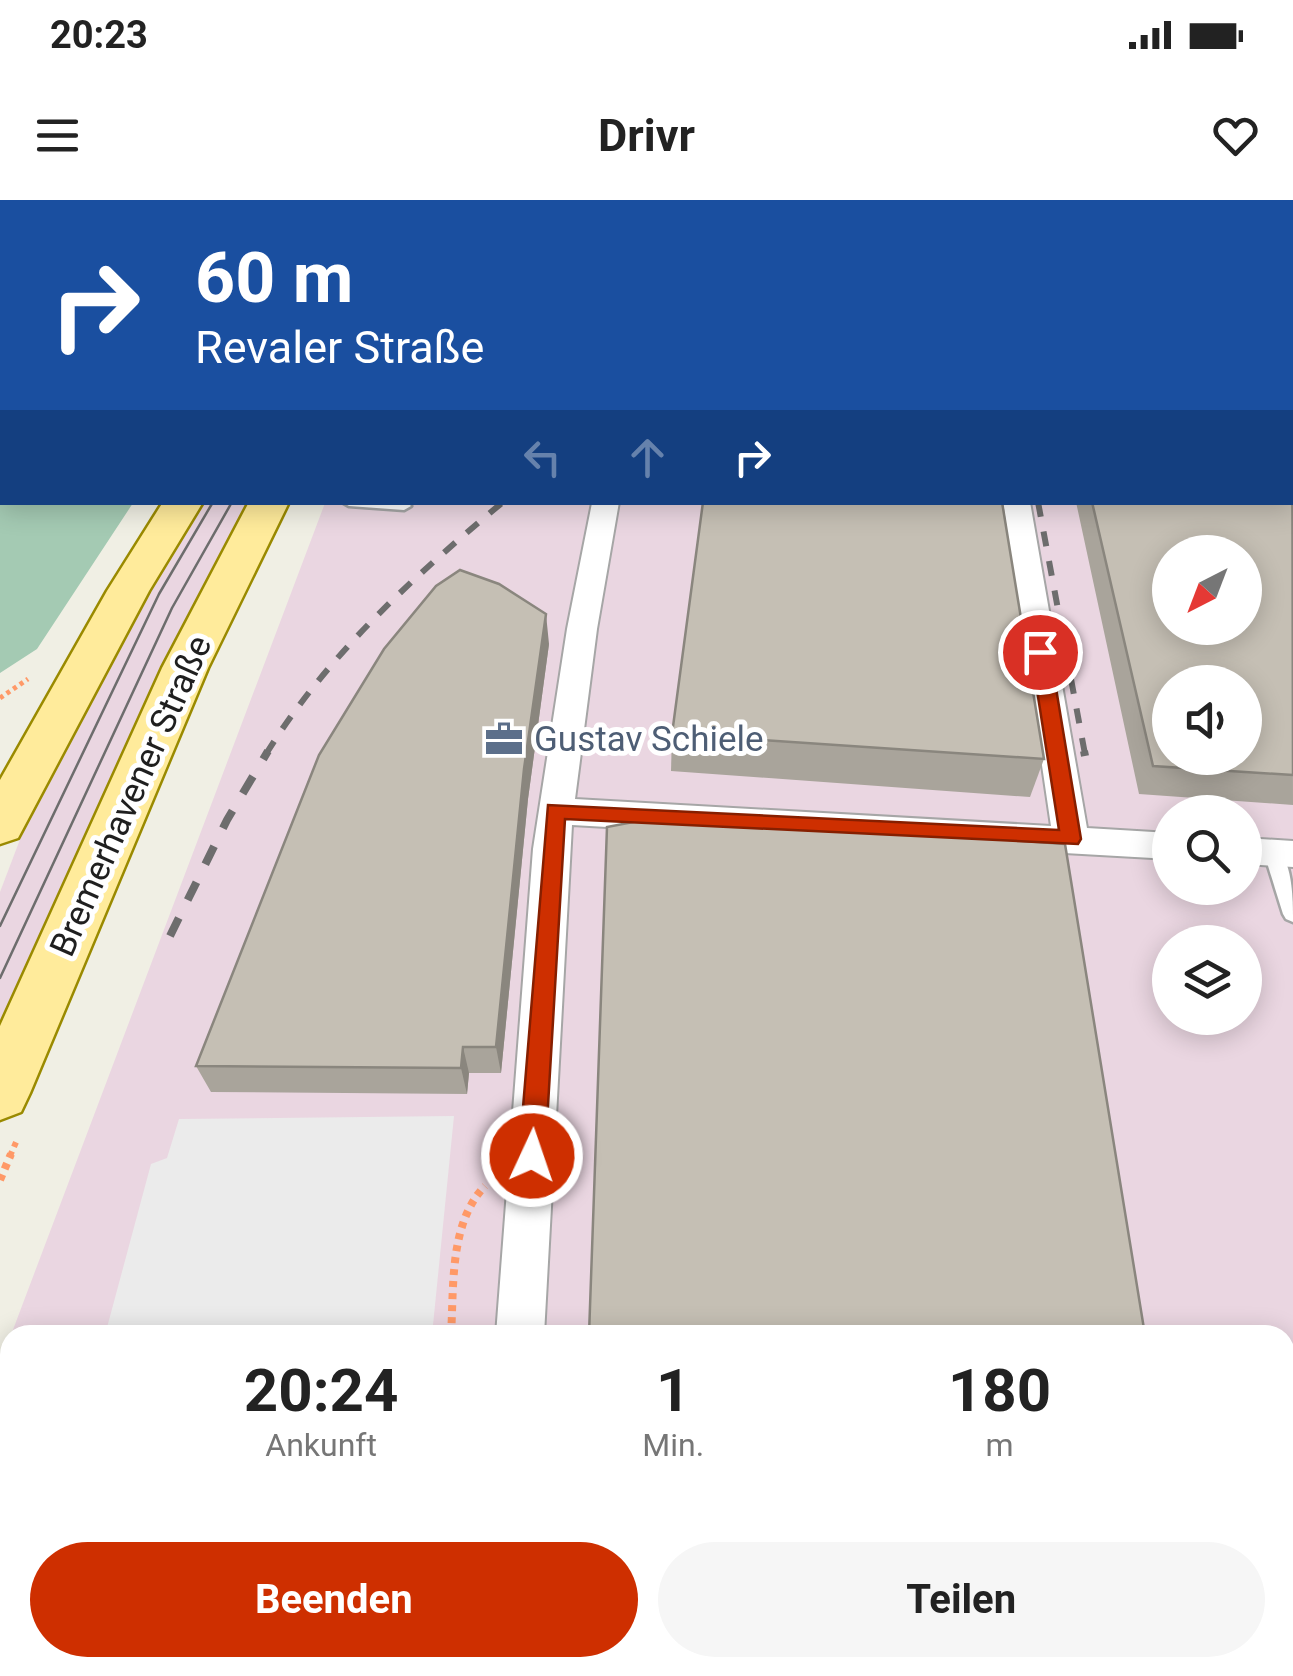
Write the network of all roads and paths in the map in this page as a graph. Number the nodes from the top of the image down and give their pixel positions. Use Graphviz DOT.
graph roads {
  1 [pos="180,505"];
  2 [pos="268,505"];
  3 [pos="390,505"];
  4 [pos="606,505"];
  5 [pos="1016,505"];
  6 [pos="404,506"];
  7 [pos="555,810"];
  8 [pos="0,824"];
  9 [pos="1071,839"];
  10 [pos="1152,845"];
  11 [pos="1270,853"];
  12 [pos="1293,914"];
  13 [pos="0,1093"];
  14 [pos="532,1156"];
  15 [pos="451,1325"];
  16 [pos="521,1325"];
  1 -- 8 [label="main road"];
  2 -- 13 [label="main road, Bremerhavener Straße"];
  3 -- 6 [label="lane"];
  4 -- 7 [label="street"];
  5 -- 9 [label="street"];
  7 -- 9 [label="street"];
  7 -- 14 [label="street"];
  9 -- 10 [label="street"];
  11 -- 12 [label="lane"];
  14 -- 15 [label="path"];
  14 -- 16 [label="street"];
}
